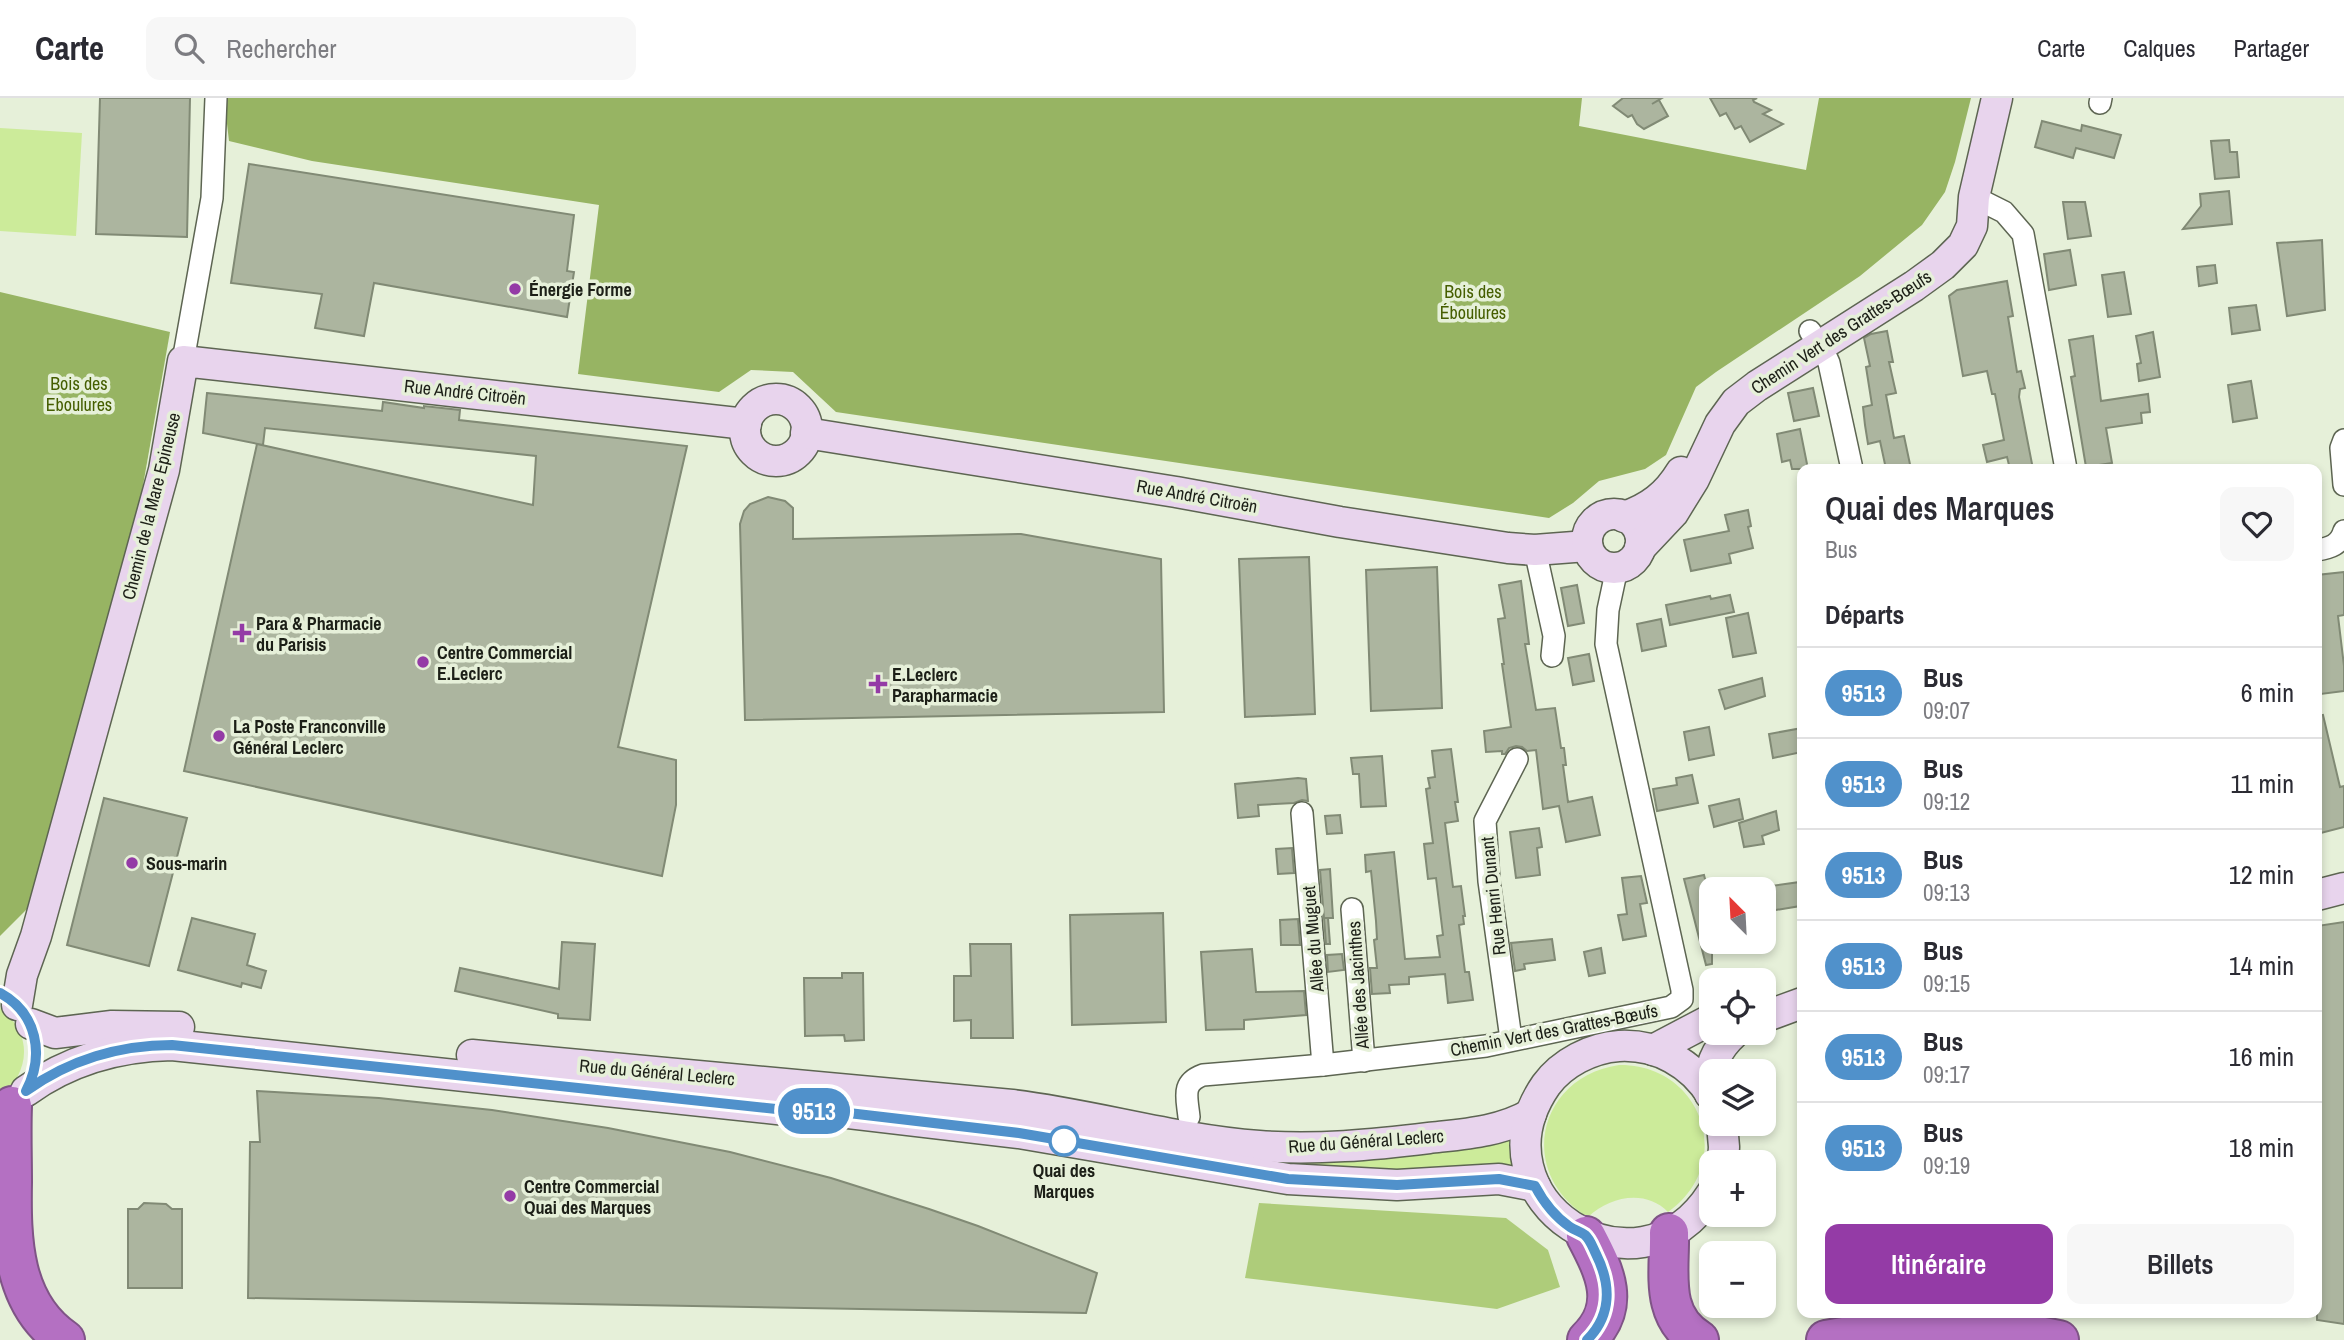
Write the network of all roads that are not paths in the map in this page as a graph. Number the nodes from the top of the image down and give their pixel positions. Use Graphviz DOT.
graph roads {
  1 [pos="216,98"];
  2 [pos="1997,98"];
  3 [pos="1974,197"];
  4 [pos="1815,339"];
  5 [pos="183,360"];
  6 [pos="1711,423"];
  7 [pos="746,424"];
  8 [pos="806,433"];
  9 [pos="2344,440"];
  10 [pos="1851,464"];
  11 [pos="2065,464"];
  12 [pos="2344,485"];
  13 [pos="1624,517"];
  14 [pos="2344,531"];
  15 [pos="1587,546"];
  16 [pos="1640,548"];
  17 [pos="2322,549"];
  18 [pos="1535,550"];
  19 [pos="1617,568"];
  20 [pos="1552,656"];
  21 [pos="1517,759"];
  22 [pos="1302,813"];
  23 [pos="2344,888"];
  24 [pos="2322,894"];
  25 [pos="44,907"];
  26 [pos="1352,909"];
  27 [pos="0,965"];
  28 [pos="1797,989"];
  29 [pos="1776,993"];
  30 [pos="1797,1005"];
  31 [pos="16,1007"];
  32 [pos="1776,1013"];
  33 [pos="1699,1027"];
  34 [pos="1511,1040"];
  35 [pos="1653,1050"];
  36 [pos="1364,1061"];
  37 [pos="1323,1065"];
  38 [pos="1699,1078"];
  39 [pos="13,1103"];
  40 [pos="1531,1114"];
  41 [pos="1189,1117"];
  42 [pos="1535,1186"];
  43 [pos="1699,1210"];
  44 [pos="1669,1233"];
  45 [pos="1586,1236"];
  46 [pos="65,1340"];
  47 [pos="1587,1340"];
  48 [pos="1699,1340"];
  49 [pos="1826,1340"];
  50 [pos="2059,1340"];
  1 -- 5 [label="street, Chemin de la Mare Epineuse"];
  2 -- 3 [label="main road, Chemin Vert des Grattes-Bœufs"];
  3 -- 4 [label="main road, Chemin Vert des Grattes-Bœufs"];
  3 -- 11 [label="street"];
  4 -- 6 [label="main road, Chemin Vert des Grattes-Bœufs"];
  4 -- 10 [label="street"];
  5 -- 7 [label="main road, Rue André Citroën"];
  5 -- 25 [label="main road, Chemin de la Mare Epineuse"];
  6 -- 13 [label="main road"];
  6 -- 16 [label="main road, Chemin Vert des Grattes-Bœufs"];
  7 -- 8 [label="main road"];
  7 -- 8 [label="main road"];
  8 -- 18 [label="main road, Rue André Citroën"];
  9 -- 12 [label="street"];
  13 -- 15 [label="main road"];
  13 -- 16 [label="main road"];
  14 -- 17 [label="street"];
  15 -- 18 [label="main road, Rue André Citroën"];
  15 -- 19 [label="main road"];
  16 -- 19 [label="main road"];
  18 -- 20 [label="street"];
  19 -- 34 [label="street, Chemin Vert des Grattes-Bœufs"];
  21 -- 34 [label="street, Rue Henri Dunant"];
  22 -- 37 [label="street, Allée du Muguet"];
  23 -- 24 [label="main road"];
  25 -- 27 [label="main road, Chemin de la Mare Epineuse"];
  25 -- 31 [label="main road, Chemin de la Mare Epineuse"];
  26 -- 36 [label="street, Allée des Jacinthes"];
  28 -- 29 [label="main road"];
  30 -- 32 [label="main road"];
  31 -- 39 [label="main road"];
  31 -- 40 [label="main road, Rue du Général Leclerc"];
  33 -- 35 [label="main road"];
  34 -- 36 [label="street, Chemin Vert des Grattes-Bœufs"];
  35 -- 38 [label="main road"];
  35 -- 40 [label="main road"];
  36 -- 37 [label="street, Chemin Vert des Grattes-Bœufs"];
  37 -- 41 [label="street, Chemin Vert des Grattes-Bœufs"];
  39 -- 42 [label="main road, Rue du Général Leclerc"];
  39 -- 46 [label="highway"];
  40 -- 42 [label="main road"];
  42 -- 45 [label="main road"];
  43 -- 44 [label="main road"];
  44 -- 45 [label="main road"];
  44 -- 48 [label="highway"];
  45 -- 47 [label="highway"];
  49 -- 50 [label="highway"];
}
